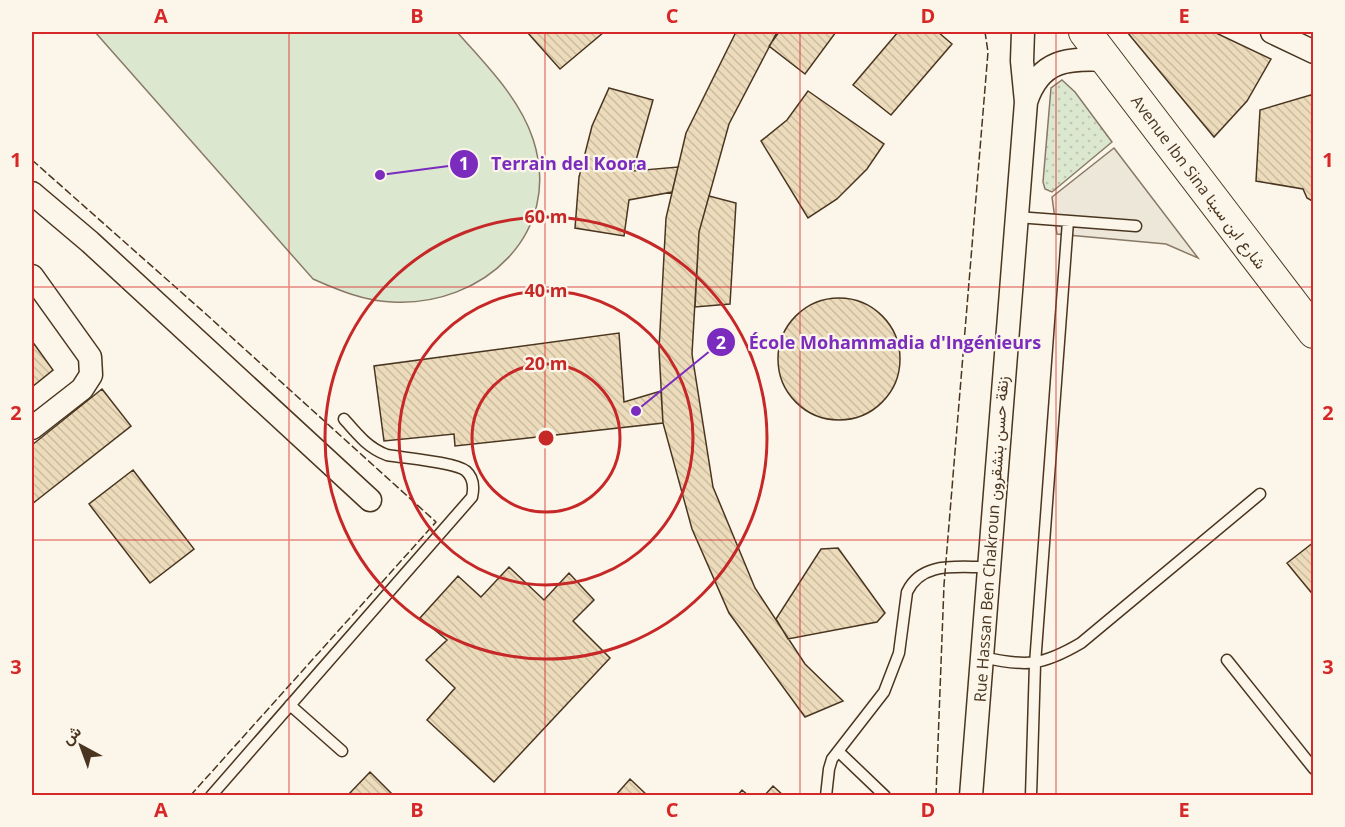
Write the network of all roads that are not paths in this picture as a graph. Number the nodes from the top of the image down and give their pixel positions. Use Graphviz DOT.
graph roads {
  1 [pos="1023,32"];
  2 [pos="1085,32"];
  3 [pos="1272,32"];
  4 [pos="1313,51"];
  5 [pos="1107,60"];
  6 [pos="1026,102"];
  7 [pos="32,193"];
  8 [pos="1017,217"];
  9 [pos="1068,221"];
  10 [pos="1136,226"];
  11 [pos="32,276"];
  12 [pos="1310,323"];
  13 [pos="344,419"];
  14 [pos="32,428"];
  15 [pos="1260,494"];
  16 [pos="370,500"];
  17 [pos="989,567"];
  18 [pos="982,657"];
  19 [pos="1227,660"];
  20 [pos="1035,664"];
  21 [pos="290,705"];
  22 [pos="342,751"];
  23 [pos="839,752"];
  24 [pos="1314,769"];
  25 [pos="210,795"];
  26 [pos="826,795"];
  27 [pos="885,795"];
  28 [pos="971,795"];
  29 [pos="1031,795"];
  1 -- 6 [label="street, Rue Hassan Ben Chakroun زنقة حسن بنشقرون"];
  2 -- 5 [label="main road, Avenue Ibn Sina شارع ابن سينا"];
  3 -- 4 [label="street"];
  5 -- 6 [label="street"];
  5 -- 12 [label="main road, Avenue Ibn Sina شارع ابن سينا"];
  6 -- 8 [label="street, Rue Hassan Ben Chakroun زنقة حسن بنشقرون"];
  7 -- 16 [label="street"];
  8 -- 9 [label="lane"];
  8 -- 17 [label="street, Rue Hassan Ben Chakroun زنقة حسن بنشقرون"];
  9 -- 10 [label="lane"];
  9 -- 20 [label="lane"];
  11 -- 14 [label="street"];
  13 -- 21 [label="lane"];
  15 -- 20 [label="lane"];
  17 -- 18 [label="street, Rue Hassan Ben Chakroun زنقة حسن بنشقرون"];
  17 -- 23 [label="lane"];
  18 -- 20 [label="lane"];
  18 -- 28 [label="street, Rue Hassan Ben Chakroun زنقة حسن بنشقرون"];
  19 -- 24 [label="lane"];
  20 -- 29 [label="lane"];
  21 -- 22 [label="lane"];
  21 -- 25 [label="lane"];
  23 -- 26 [label="lane"];
  23 -- 27 [label="lane"];
}
